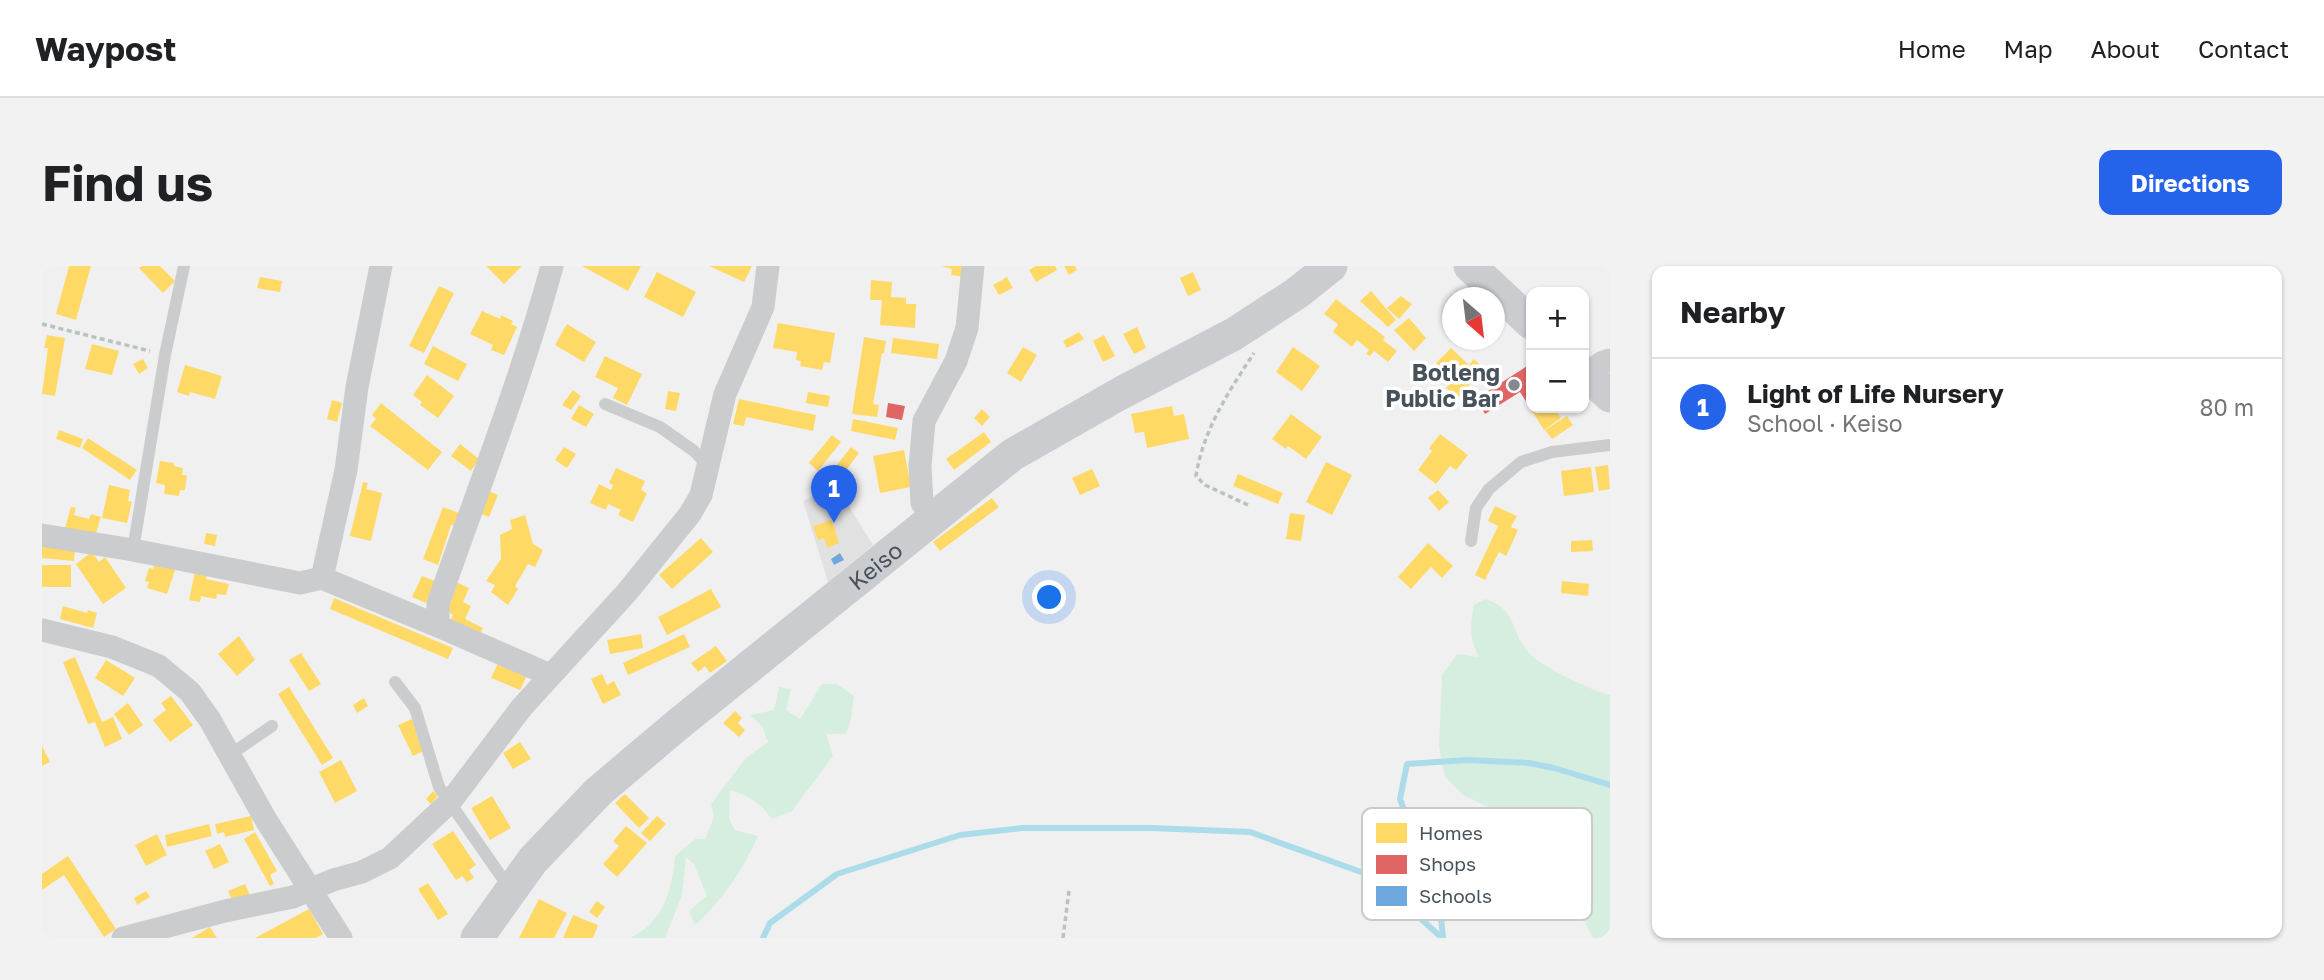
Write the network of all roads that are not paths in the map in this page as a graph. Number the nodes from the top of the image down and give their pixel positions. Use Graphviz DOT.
graph roads {
  1 [pos="184,266"];
  2 [pos="381,266"];
  3 [pos="552,266"];
  4 [pos="768,266"];
  5 [pos="973,266"];
  6 [pos="1331,266"];
  7 [pos="1470,266"];
  8 [pos="1526,318"];
  9 [pos="605,404"];
  10 [pos="1610,445"];
  11 [pos="709,467"];
  12 [pos="935,519"];
  13 [pos="42,535"];
  14 [pos="1471,541"];
  15 [pos="133,550"];
  16 [pos="322,578"];
  17 [pos="438,626"];
  18 [pos="44,636"];
  19 [pos="550,675"];
  20 [pos="395,682"];
  21 [pos="272,726"];
  22 [pos="228,756"];
  23 [pos="450,802"];
  24 [pos="310,890"];
  25 [pos="510,890"];
  26 [pos="122,938"];
  27 [pos="341,938"];
  28 [pos="477,938"];
  1 -- 15 [label="lane"];
  2 -- 16 [label="street"];
  3 -- 17 [label="street"];
  4 -- 11 [label="street"];
  5 -- 12 [label="street"];
  6 -- 12 [label="street, Keiso"];
  7 -- 8 [label="street"];
  9 -- 11 [label="lane"];
  10 -- 14 [label="lane"];
  11 -- 19 [label="street"];
  12 -- 25 [label="street, Keiso"];
  13 -- 15 [label="street"];
  15 -- 16 [label="street"];
  16 -- 17 [label="street"];
  17 -- 19 [label="street"];
  18 -- 22 [label="street"];
  19 -- 23 [label="street"];
  20 -- 23 [label="lane"];
  21 -- 22 [label="lane"];
  22 -- 24 [label="street"];
  23 -- 24 [label="street"];
  23 -- 25 [label="lane"];
  24 -- 26 [label="street"];
  24 -- 27 [label="street"];
  25 -- 28 [label="street, Keiso"];
}
